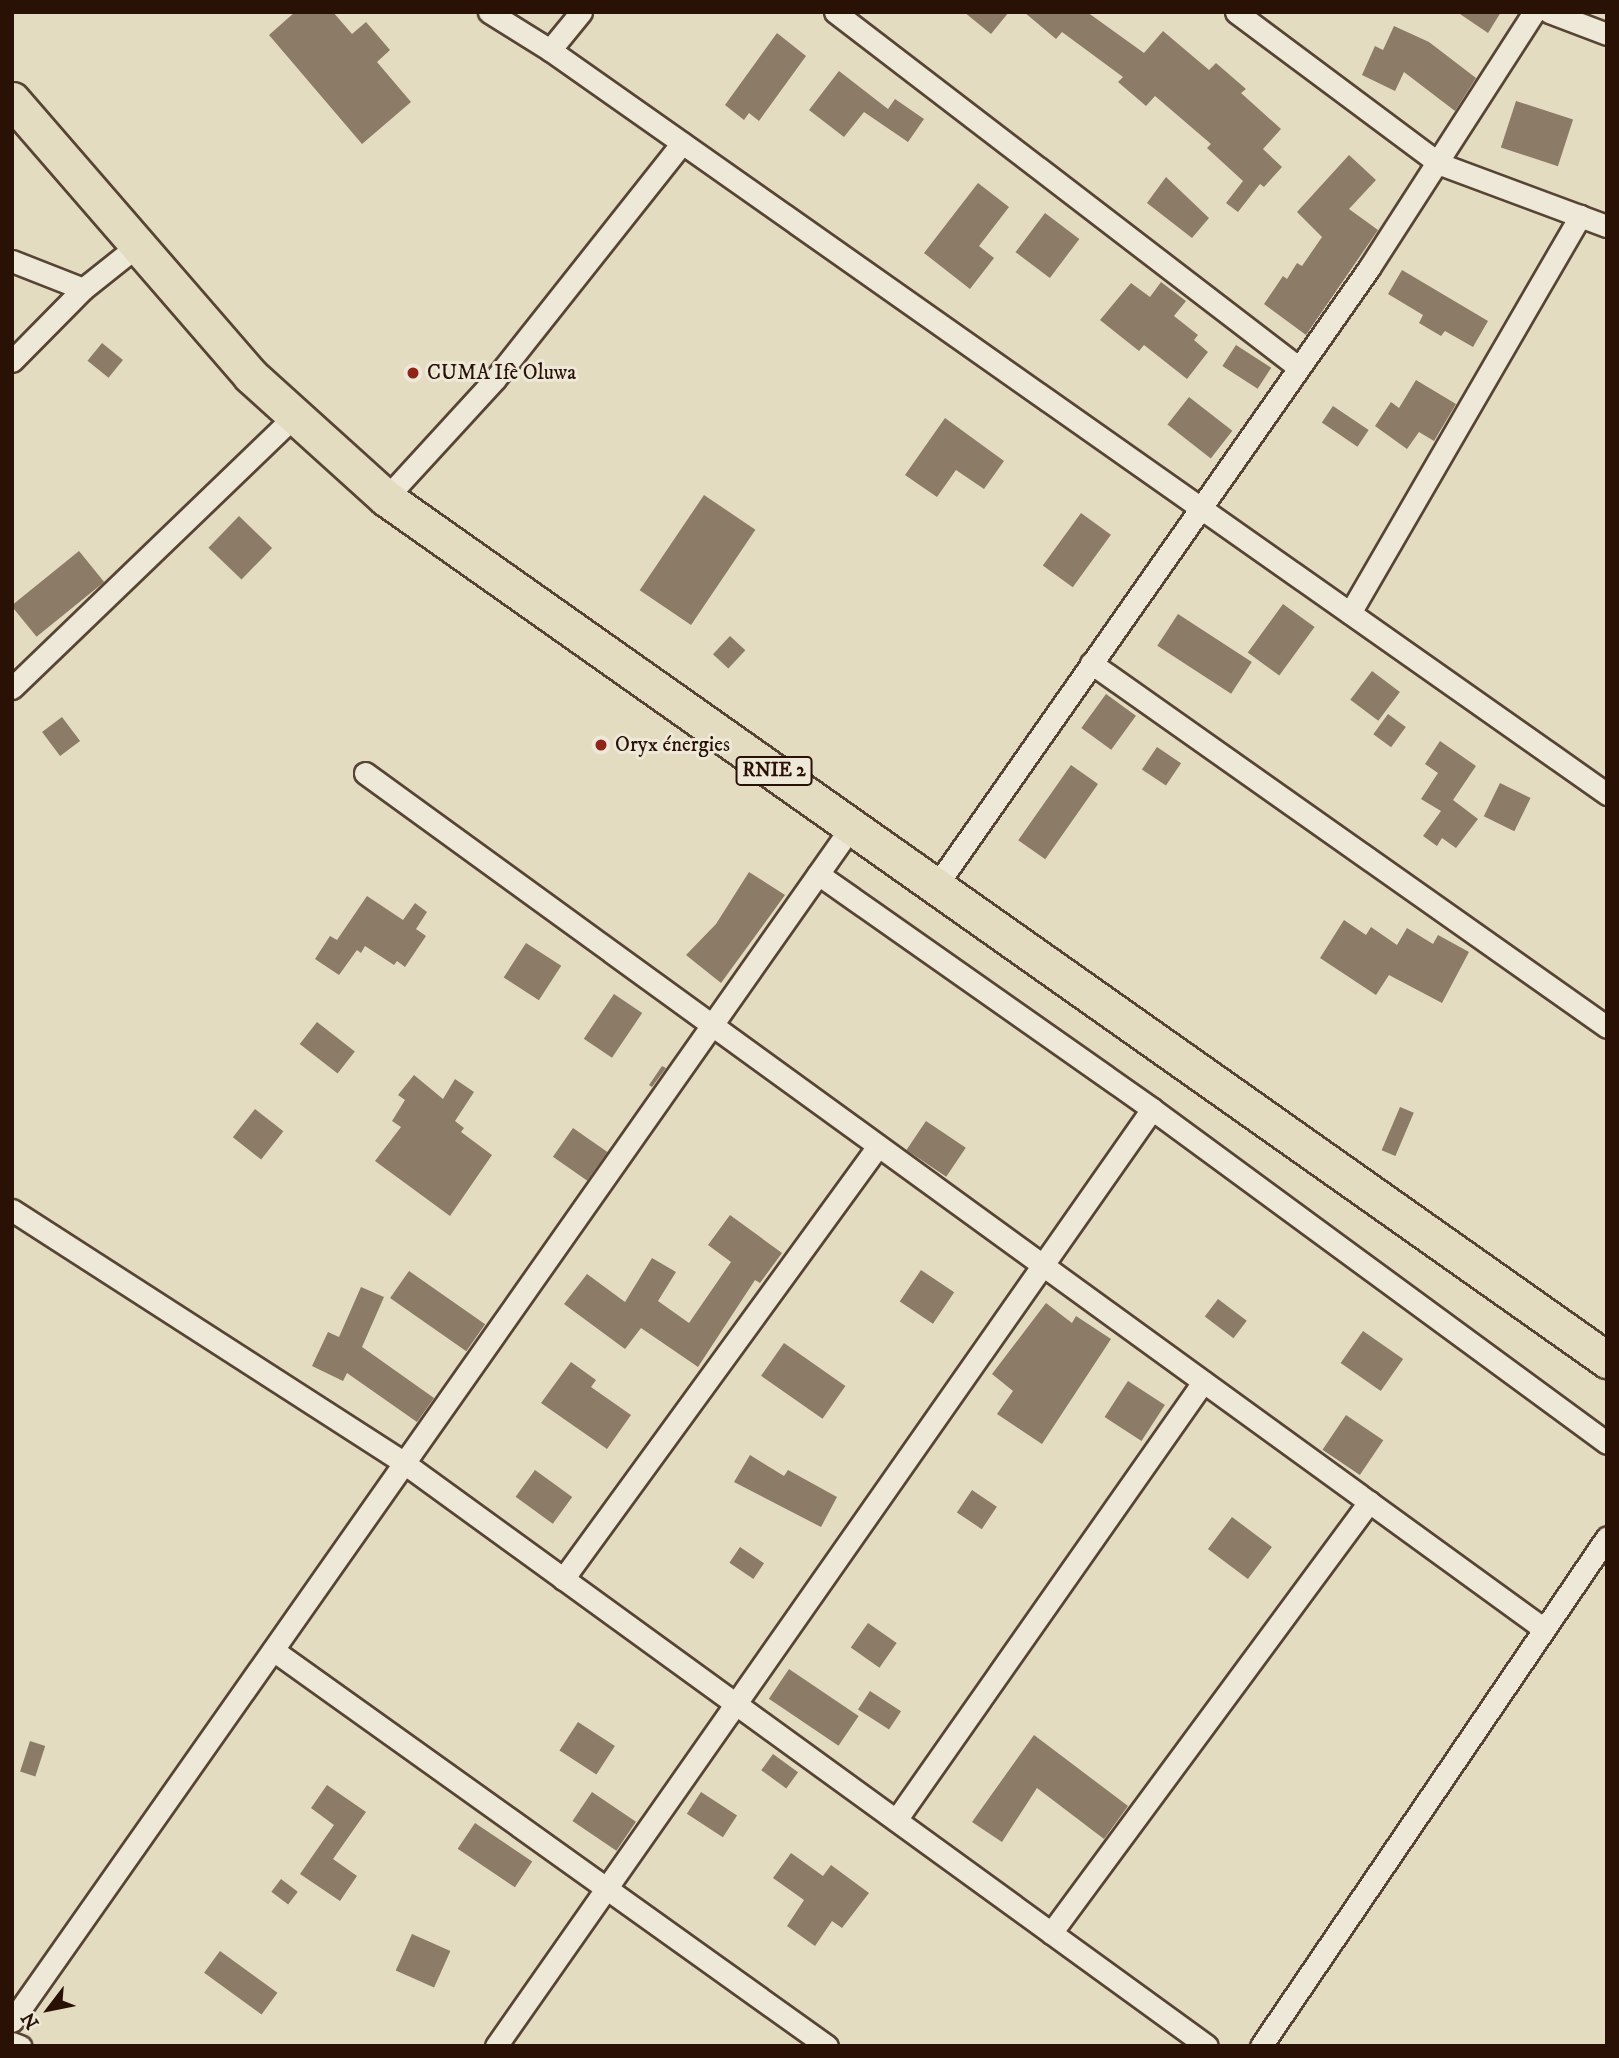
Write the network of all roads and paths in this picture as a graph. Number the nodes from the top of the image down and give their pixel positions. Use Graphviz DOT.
graph roads {
  1 [pos="489,12"];
  2 [pos="581,12"];
  3 [pos="835,12"];
  4 [pos="1236,12"];
  5 [pos="1534,12"];
  6 [pos="1549,12"];
  7 [pos="1607,34"];
  8 [pos="550,50"];
  9 [pos="12,100"];
  10 [pos="682,143"];
  11 [pos="1440,164"];
  12 [pos="1580,216"];
  13 [pos="1607,226"];
  14 [pos="137,246"];
  15 [pos="12,261"];
  16 [pos="83,289"];
  17 [pos="12,361"];
  18 [pos="1298,367"];
  19 [pos="293,418"];
  20 [pos="386,498"];
  21 [pos="1200,508"];
  22 [pos="1350,613"];
  23 [pos="1091,663"];
  24 [pos="12,688"];
  25 [pos="365,773"];
  26 [pos="1607,794"];
  27 [pos="852,826"];
  28 [pos="818,874"];
  29 [pos="936,886"];
  30 [pos="712,1025"];
  31 [pos="1607,1027"];
  32 [pos="1152,1109"];
  33 [pos="878,1146"];
  34 [pos="12,1210"];
  35 [pos="1043,1265"];
  36 [pos="1607,1360"];
  37 [pos="1203,1382"];
  38 [pos="1607,1443"];
  39 [pos="404,1463"];
  40 [pos="1369,1502"];
  41 [pos="1607,1537"];
  42 [pos="563,1578"];
  43 [pos="1544,1629"];
  44 [pos="273,1650"];
  45 [pos="735,1704"];
  46 [pos="896,1820"];
  47 [pos="606,1888"];
  48 [pos="1051,1933"];
  49 [pos="12,2021"];
  50 [pos="12,2043"];
  51 [pos="20,2046"];
  52 [pos="496,2046"];
  53 [pos="827,2046"];
  54 [pos="1207,2046"];
  55 [pos="1261,2046"];
  1 -- 8 [label="street"];
  2 -- 8 [label="street"];
  3 -- 18 [label="street"];
  4 -- 11 [label="street"];
  5 -- 11 [label="street"];
  6 -- 7 [label="street"];
  8 -- 10 [label="street"];
  9 -- 14 [label="main road, RNIE 2"];
  10 -- 20 [label="street"];
  10 -- 21 [label="street"];
  11 -- 12 [label="street"];
  11 -- 18 [label="street"];
  12 -- 13 [label="street"];
  12 -- 22 [label="street"];
  14 -- 16 [label="street"];
  14 -- 19 [label="main road, RNIE 2"];
  15 -- 16 [label="street"];
  16 -- 17 [label="street"];
  18 -- 21 [label="street"];
  19 -- 20 [label="main road, RNIE 2"];
  19 -- 24 [label="street"];
  20 -- 27 [label="main road, RNIE 2"];
  21 -- 22 [label="street"];
  21 -- 23 [label="street"];
  22 -- 26 [label="street"];
  23 -- 29 [label="street"];
  23 -- 31 [label="street"];
  25 -- 30 [label="street"];
  27 -- 28 [label="street"];
  27 -- 29 [label="main road, RNIE 2"];
  28 -- 30 [label="street"];
  28 -- 32 [label="street"];
  29 -- 36 [label="main road, RNIE 2"];
  30 -- 33 [label="street"];
  30 -- 39 [label="street"];
  32 -- 35 [label="street"];
  32 -- 38 [label="street"];
  33 -- 35 [label="street"];
  33 -- 42 [label="street"];
  34 -- 39 [label="street"];
  35 -- 37 [label="street"];
  35 -- 45 [label="street"];
  37 -- 40 [label="street"];
  37 -- 46 [label="street"];
  39 -- 42 [label="street"];
  39 -- 44 [label="street"];
  40 -- 43 [label="street"];
  40 -- 48 [label="street"];
  41 -- 43 [label="street"];
  42 -- 45 [label="street"];
  43 -- 55 [label="street"];
  44 -- 47 [label="street"];
  44 -- 49 [label="street"];
  45 -- 46 [label="street"];
  45 -- 47 [label="street"];
  46 -- 48 [label="street"];
  47 -- 52 [label="street"];
  47 -- 53 [label="street"];
  48 -- 54 [label="street"];
  50 -- 51 [label="street"];
}
